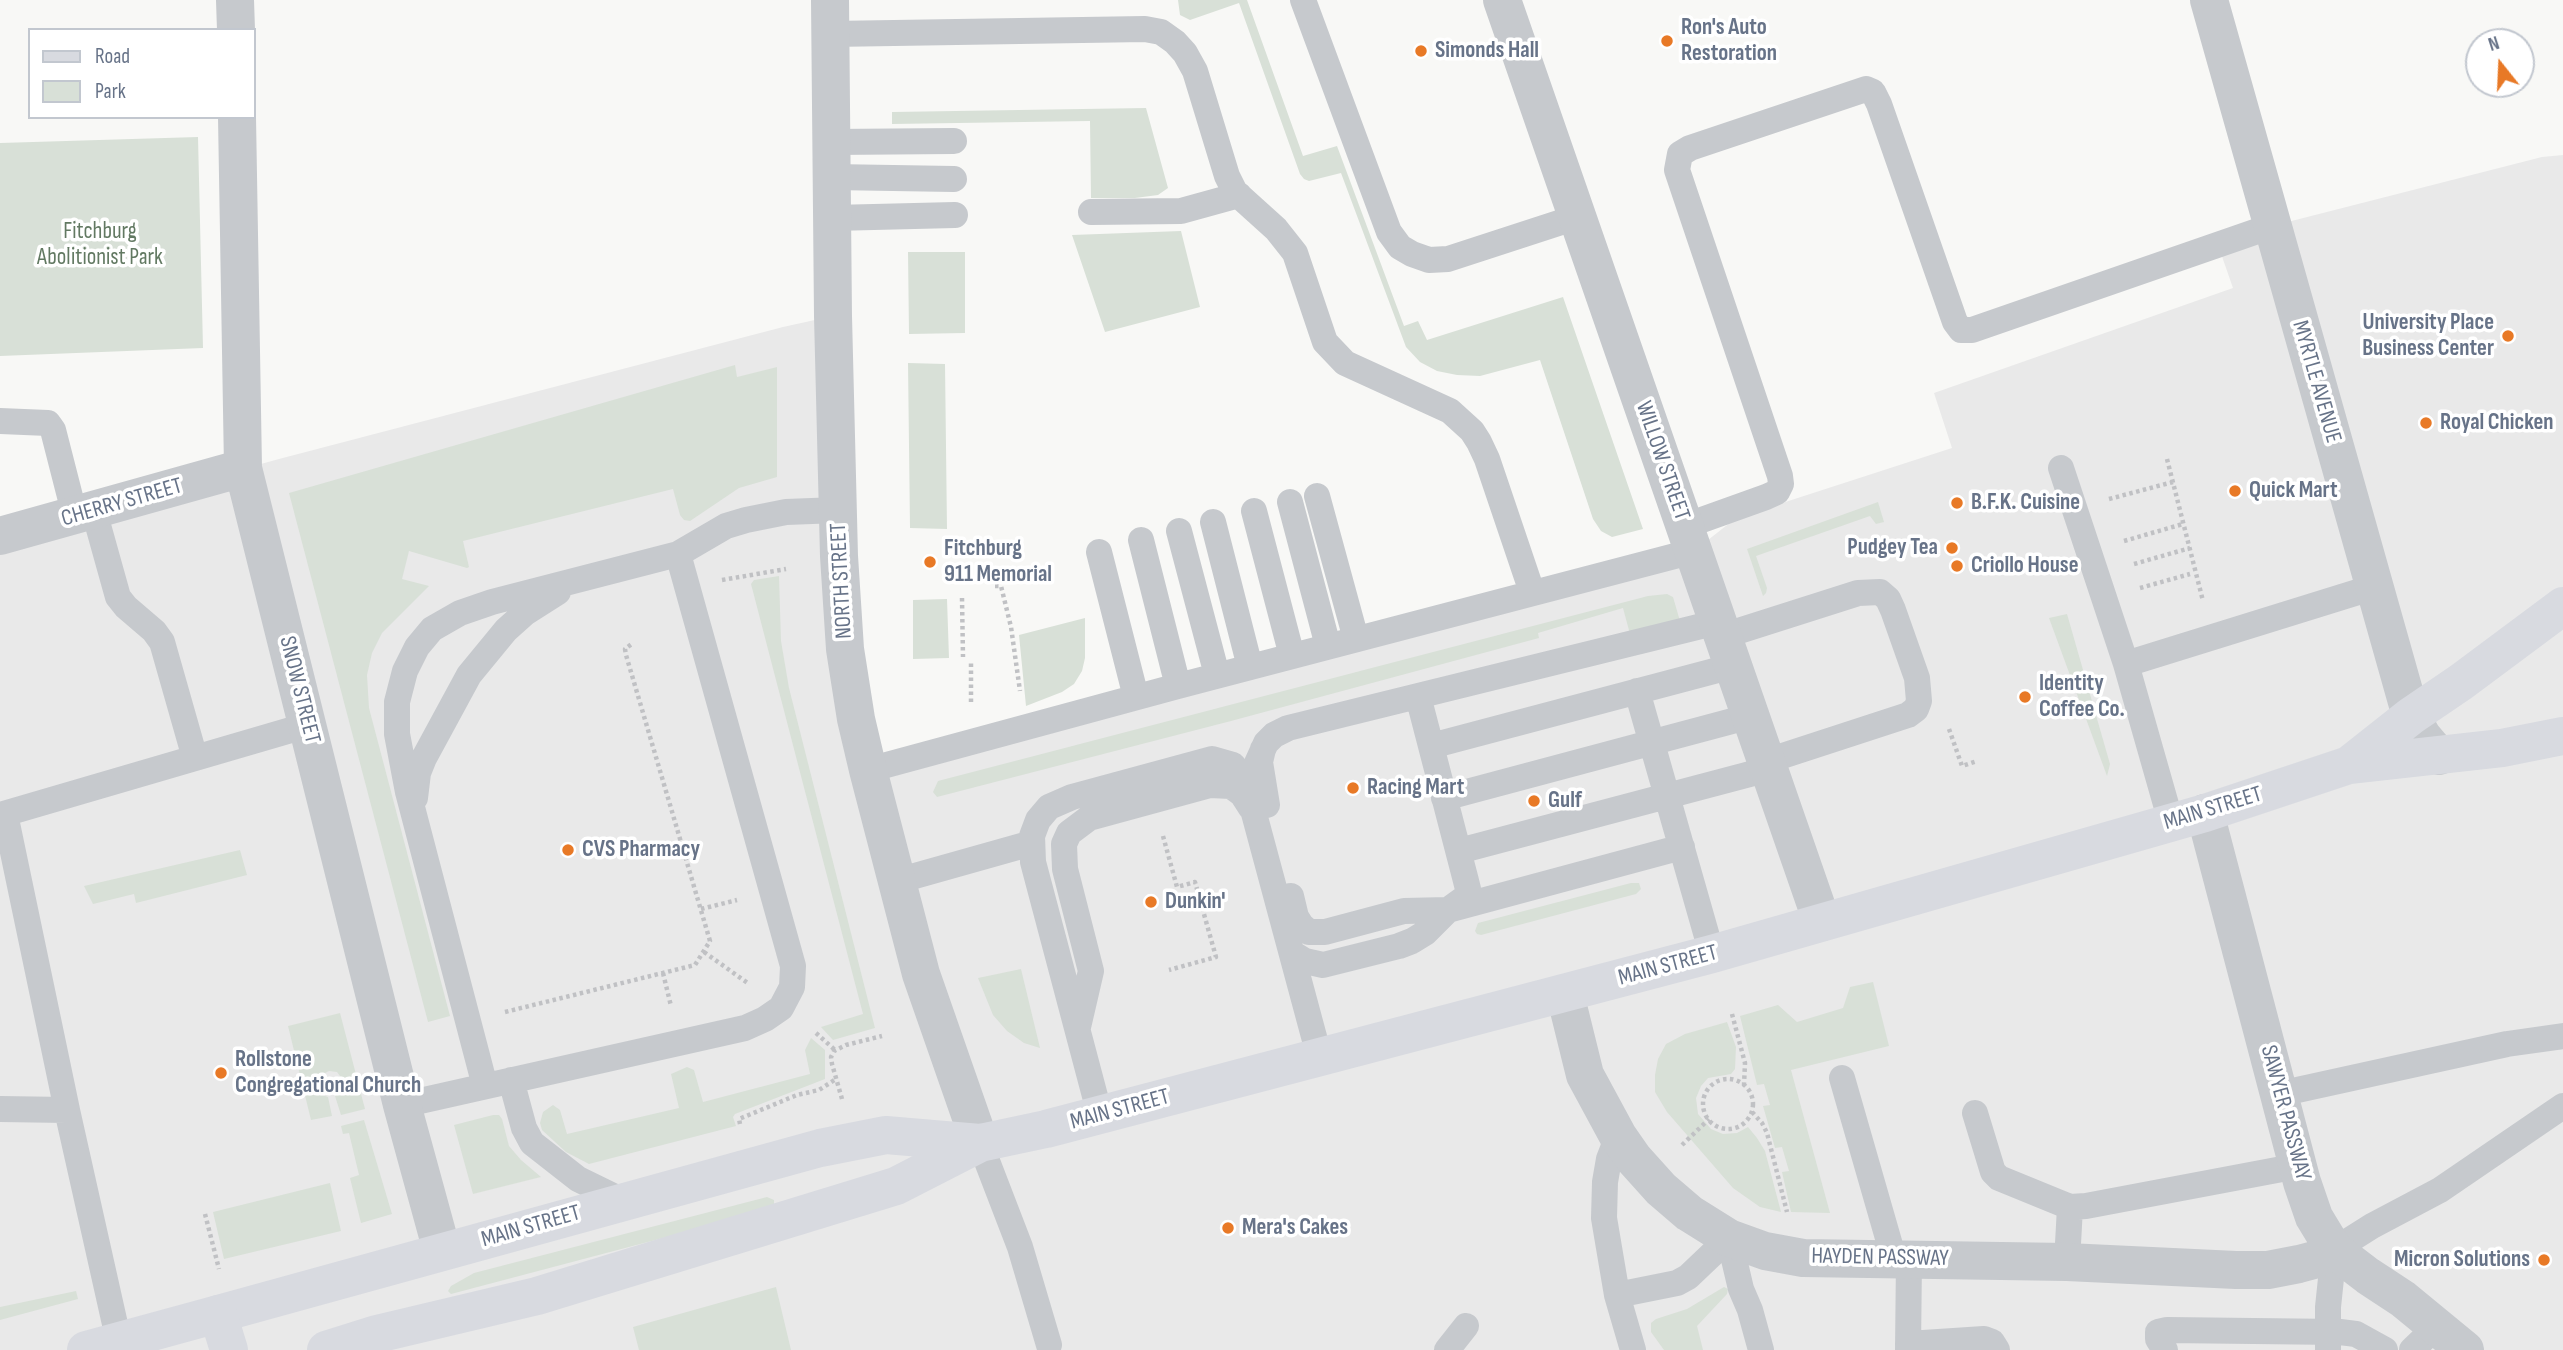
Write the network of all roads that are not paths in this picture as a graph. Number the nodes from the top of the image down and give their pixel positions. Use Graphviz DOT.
graph roads {
  1 [pos="235,0"];
  2 [pos="1303,0"];
  3 [pos="1502,0"];
  4 [pos="2209,0"];
  5 [pos="830,17"];
  6 [pos="236,28"];
  7 [pos="237,119"];
  8 [pos="954,141"];
  9 [pos="832,159"];
  10 [pos="954,178"];
  11 [pos="1239,195"];
  12 [pos="1091,212"];
  13 [pos="955,215"];
  14 [pos="1577,217"];
  15 [pos="833,218"];
  16 [pos="2272,226"];
  17 [pos="0,421"];
  18 [pos="243,468"];
  19 [pos="2062,468"];
  20 [pos="1317,496"];
  21 [pos="1290,502"];
  22 [pos="838,510"];
  23 [pos="1254,511"];
  24 [pos="85,513"];
  25 [pos="1213,522"];
  26 [pos="1179,531"];
  27 [pos="0,536"];
  28 [pos="1690,538"];
  29 [pos="1141,540"];
  30 [pos="1099,552"];
  31 [pos="678,554"];
  32 [pos="611,570"];
  33 [pos="2374,587"];
  34 [pos="1532,592"];
  35 [pos="2560,608"];
  36 [pos="1356,639"];
  37 [pos="1725,641"];
  38 [pos="1328,646"];
  39 [pos="1292,656"];
  40 [pos="2126,664"];
  41 [pos="1250,667"];
  42 [pos="1217,676"];
  43 [pos="1178,686"];
  44 [pos="1637,691"];
  45 [pos="1418,696"];
  46 [pos="1136,697"];
  47 [pos="1751,716"];
  48 [pos="2411,716"];
  49 [pos="308,725"];
  50 [pos="2563,736"];
  51 [pos="1652,742"];
  52 [pos="1431,746"];
  53 [pos="1263,749"];
  54 [pos="2439,756"];
  55 [pos="195,758"];
  56 [pos="1768,765"];
  57 [pos="2350,765"];
  58 [pos="868,770"];
  59 [pos="1668,797"];
  60 [pos="1444,798"];
  61 [pos="414,812"];
  62 [pos="1254,813"];
  63 [pos="3,815"];
  64 [pos="2188,817"];
  65 [pos="1032,843"];
  66 [pos="1682,847"];
  67 [pos="1459,851"];
  68 [pos="897,881"];
  69 [pos="1448,910"];
  70 [pos="1822,922"];
  71 [pos="1292,953"];
  72 [pos="1712,954"];
  73 [pos="1565,994"];
  74 [pos="1078,1029"];
  75 [pos="2563,1036"];
  76 [pos="1320,1059"];
  77 [pos="1842,1078"];
  78 [pos="511,1080"];
  79 [pos="485,1086"];
  80 [pos="2279,1094"];
  81 [pos="402,1105"];
  82 [pos="2563,1106"];
  83 [pos="0,1109"];
  84 [pos="67,1110"];
  85 [pos="1975,1113"];
  86 [pos="1100,1115"];
  87 [pos="1618,1136"];
  88 [pos="980,1143"];
  89 [pos="2298,1166"];
  90 [pos="623,1201"];
  91 [pos="2070,1207"];
  92 [pos="1729,1238"];
  93 [pos="2334,1250"];
  94 [pos="442,1251"];
  95 [pos="1901,1259"];
  96 [pos="2067,1262"];
  97 [pos="1617,1295"];
  98 [pos="537,1296"];
  99 [pos="1466,1326"];
  100 [pos="223,1332"];
  101 [pos="2329,1341"];
  102 [pos="2438,1342"];
  103 [pos="1049,1345"];
  104 [pos="103,1346"];
  105 [pos="1908,1347"];
  106 [pos="326,1350"];
  107 [pos="416,1350"];
  108 [pos="1447,1350"];
  109 [pos="1633,1350"];
  110 [pos="1761,1350"];
  111 [pos="1997,1350"];
  112 [pos="2165,1350"];
  113 [pos="2385,1350"];
  1 -- 6 [label="street"];
  2 -- 14 [label="lane"];
  3 -- 14 [label="street, WILLOW STREET"];
  4 -- 16 [label="street, MYRTLE AVENUE"];
  5 -- 9 [label="street, NORTH STREET"];
  5 -- 11 [label="lane"];
  7 -- 18 [label="street, SNOW STREET"];
  8 -- 9 [label="lane"];
  9 -- 10 [label="lane"];
  9 -- 15 [label="street, NORTH STREET"];
  11 -- 12 [label="lane"];
  11 -- 34 [label="lane"];
  13 -- 15 [label="lane"];
  14 -- 28 [label="street, WILLOW STREET"];
  15 -- 22 [label="street, NORTH STREET"];
  16 -- 28 [label="lane"];
  16 -- 33 [label="street, MYRTLE AVENUE"];
  17 -- 24 [label="lane"];
  18 -- 24 [label="street, CHERRY STREET"];
  18 -- 49 [label="street, SNOW STREET"];
  19 -- 40 [label="lane"];
  20 -- 36 [label="lane"];
  21 -- 38 [label="lane"];
  22 -- 31 [label="lane"];
  22 -- 58 [label="street, NORTH STREET"];
  23 -- 39 [label="lane"];
  24 -- 27 [label="street, CHERRY STREET"];
  24 -- 55 [label="lane"];
  25 -- 41 [label="lane"];
  26 -- 42 [label="lane"];
  28 -- 34 [label="lane"];
  28 -- 37 [label="street, WILLOW STREET"];
  29 -- 43 [label="lane"];
  30 -- 46 [label="lane"];
  31 -- 32 [label="lane"];
  31 -- 78 [label="lane"];
  32 -- 61 [label="lane"];
  32 -- 61 [label="lane"];
  33 -- 40 [label="lane"];
  33 -- 48 [label="street, MYRTLE AVENUE"];
  34 -- 36 [label="lane"];
  35 -- 48 [label="main road, MAIN STREET"];
  36 -- 38 [label="lane"];
  37 -- 44 [label="lane"];
  37 -- 45 [label="lane"];
  37 -- 47 [label="street, WILLOW STREET"];
  37 -- 56 [label="lane"];
  38 -- 39 [label="lane"];
  39 -- 41 [label="lane"];
  40 -- 64 [label="lane"];
  41 -- 42 [label="lane"];
  42 -- 43 [label="lane"];
  43 -- 46 [label="lane"];
  44 -- 51 [label="lane"];
  44 -- 52 [label="lane"];
  45 -- 52 [label="lane"];
  45 -- 53 [label="lane"];
  46 -- 58 [label="lane"];
  47 -- 51 [label="lane"];
  47 -- 56 [label="street, WILLOW STREET"];
  48 -- 54 [label="street, MYRTLE AVENUE"];
  48 -- 57 [label="main road, MAIN STREET"];
  49 -- 55 [label="lane"];
  49 -- 81 [label="street, SNOW STREET"];
  50 -- 54 [label="main road, MAIN STREET"];
  51 -- 59 [label="lane"];
  51 -- 60 [label="lane"];
  52 -- 60 [label="lane"];
  53 -- 62 [label="lane"];
  53 -- 69 [label="lane"];
  54 -- 57 [label="main road, MAIN STREET"];
  55 -- 63 [label="lane"];
  56 -- 59 [label="lane"];
  56 -- 70 [label="street, WILLOW STREET"];
  57 -- 64 [label="main road, MAIN STREET"];
  58 -- 68 [label="street, NORTH STREET"];
  59 -- 66 [label="lane"];
  59 -- 67 [label="lane"];
  60 -- 67 [label="lane"];
  61 -- 79 [label="lane"];
  62 -- 65 [label="lane"];
  62 -- 71 [label="lane"];
  62 -- 74 [label="lane"];
  63 -- 84 [label="lane"];
  64 -- 70 [label="main road, MAIN STREET"];
  64 -- 80 [label="street, SAWYER PASSWAY"];
  65 -- 68 [label="lane"];
  65 -- 74 [label="lane"];
  66 -- 69 [label="lane"];
  66 -- 72 [label="lane"];
  67 -- 69 [label="lane"];
  68 -- 88 [label="street, NORTH STREET"];
  69 -- 71 [label="lane"];
  70 -- 72 [label="main road, MAIN STREET"];
  71 -- 76 [label="lane"];
  72 -- 73 [label="main road, MAIN STREET"];
  73 -- 76 [label="main road, MAIN STREET"];
  73 -- 87 [label="street, HAYDEN PASSWAY"];
  74 -- 86 [label="lane"];
  75 -- 80 [label="lane"];
  76 -- 86 [label="main road, MAIN STREET"];
  77 -- 95 [label="lane"];
  78 -- 79 [label="lane"];
  78 -- 90 [label="lane"];
  79 -- 81 [label="lane"];
  80 -- 89 [label="street, SAWYER PASSWAY"];
  81 -- 94 [label="street, SNOW STREET"];
  82 -- 93 [label="lane"];
  83 -- 84 [label="lane"];
  84 -- 104 [label="lane"];
  85 -- 91 [label="lane"];
  86 -- 88 [label="main road, MAIN STREET"];
  87 -- 92 [label="street, HAYDEN PASSWAY"];
  87 -- 97 [label="lane"];
  88 -- 90 [label="main road, MAIN STREET"];
  88 -- 98 [label="main road, MAIN STREET"];
  88 -- 103 [label="lane"];
  89 -- 91 [label="lane"];
  89 -- 93 [label="street, SAWYER PASSWAY"];
  90 -- 94 [label="main road, MAIN STREET"];
  91 -- 96 [label="lane"];
  92 -- 95 [label="street, HAYDEN PASSWAY"];
  92 -- 97 [label="lane"];
  92 -- 110 [label="lane"];
  93 -- 96 [label="street, HAYDEN PASSWAY"];
  93 -- 101 [label="lane"];
  93 -- 102 [label="street, SAWYER PASSWAY"];
  94 -- 100 [label="main road, MAIN STREET"];
  95 -- 96 [label="street, HAYDEN PASSWAY"];
  95 -- 105 [label="lane"];
  97 -- 109 [label="lane"];
  98 -- 106 [label="main road, MAIN STREET"];
  98 -- 107 [label="main road"];
  99 -- 108 [label="lane"];
  100 -- 104 [label="main road, MAIN STREET"];
  101 -- 112 [label="lane"];
  101 -- 113 [label="lane"];
  105 -- 111 [label="lane"];
}
